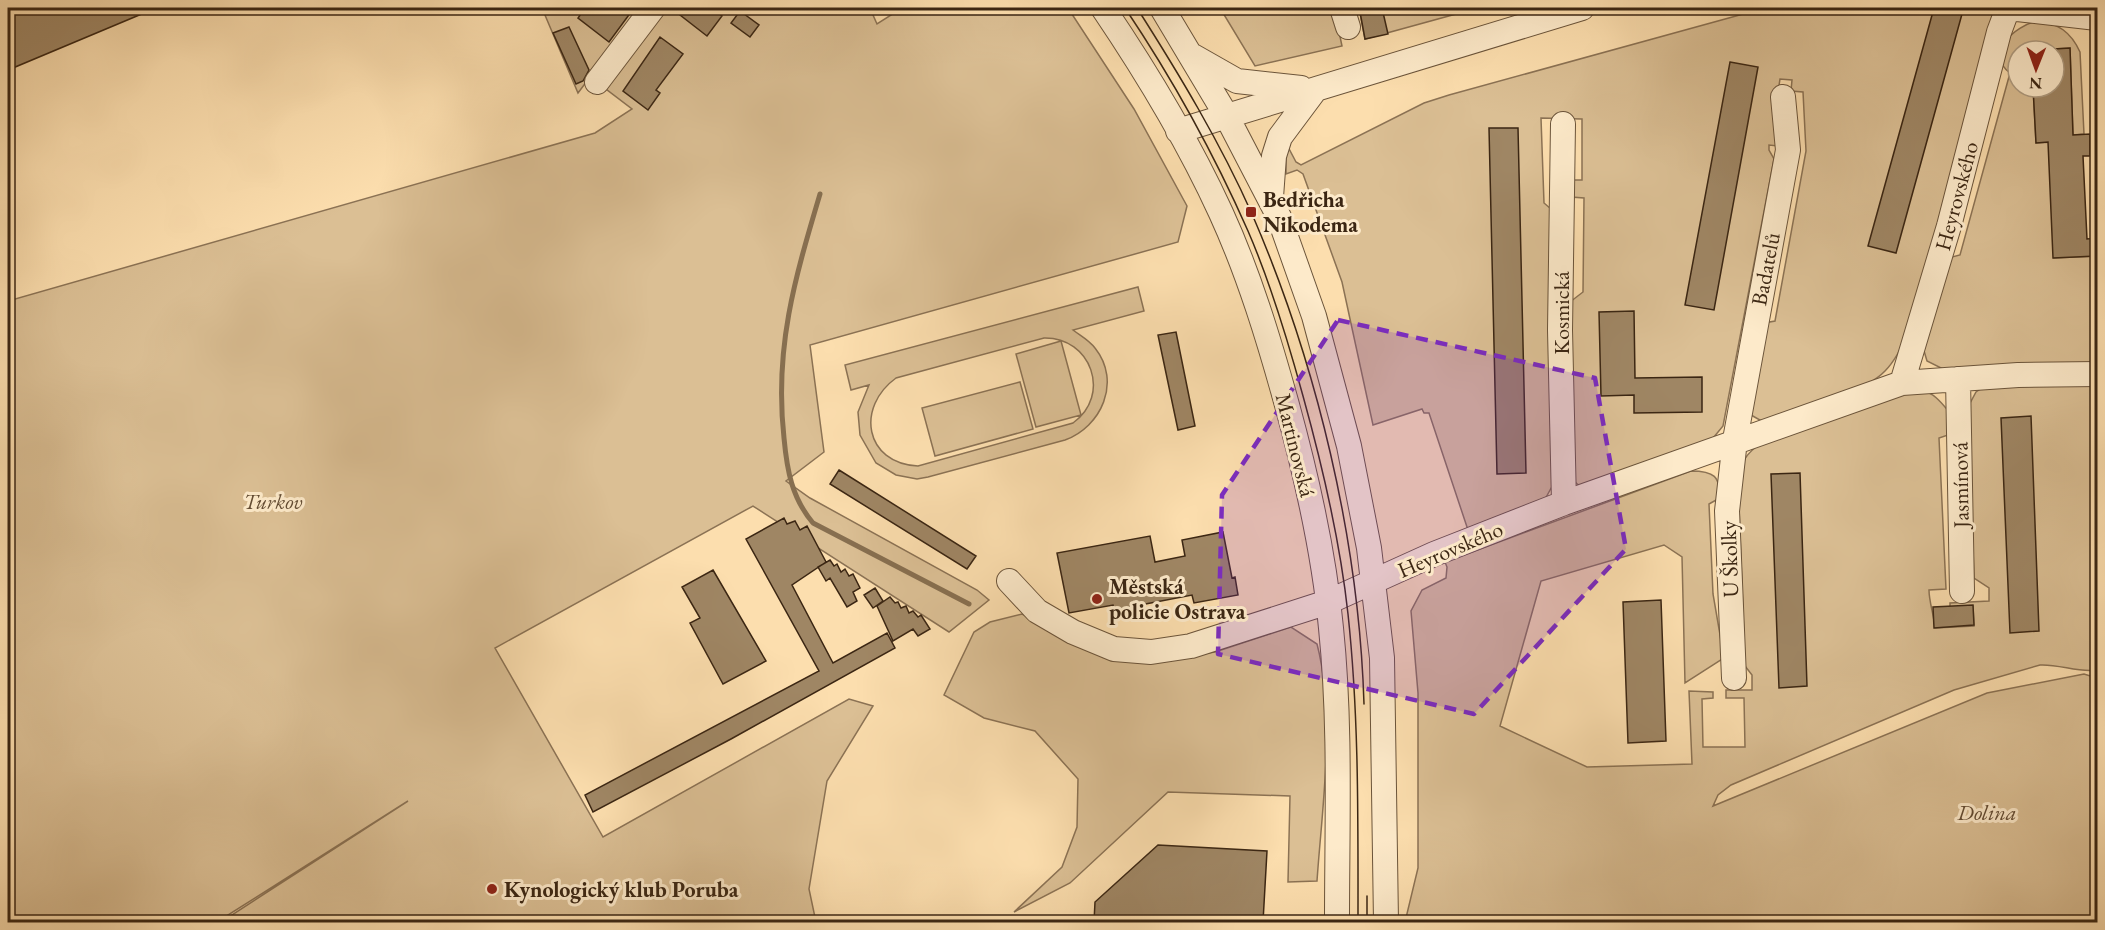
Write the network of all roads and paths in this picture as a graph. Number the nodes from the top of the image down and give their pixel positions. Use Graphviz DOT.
graph roads {
  1 [pos="652,8"];
  2 [pos="1103,8"];
  3 [pos="1162,8"];
  4 [pos="1582,8"];
  5 [pos="2008,8"];
  6 [pos="2097,20"];
  7 [pos="1192,55"];
  8 [pos="597,82"];
  9 [pos="1315,90"];
  10 [pos="1783,97"];
  11 [pos="1226,115"];
  12 [pos="1563,124"];
  13 [pos="1178,131"];
  14 [pos="1271,199"];
  15 [pos="2097,374"];
  16 [pos="1958,379"];
  17 [pos="1902,383"];
  18 [pos="1735,440"];
  19 [pos="1564,502"];
  20 [pos="1009,581"];
  21 [pos="1374,581"];
  22 [pos="1962,591"];
  23 [pos="1328,602"];
  24 [pos="1734,678"];
  25 [pos="1337,922"];
  26 [pos="1386,922"];
  1 -- 8 [label="street"];
  2 -- 13 [label="street, Martinovská"];
  3 -- 7 [label="street"];
  4 -- 9 [label="street"];
  5 -- 6 [label="street, Heyrovského"];
  5 -- 17 [label="street, Heyrovského"];
  7 -- 9 [label="street"];
  7 -- 11 [label="street"];
  9 -- 11 [label="street"];
  9 -- 14 [label="street"];
  10 -- 18 [label="street, Badatelů"];
  11 -- 13 [label="street"];
  11 -- 14 [label="street"];
  12 -- 19 [label="street, Kosmická"];
  13 -- 23 [label="street, Martinovská"];
  14 -- 21 [label="street"];
  15 -- 16 [label="street, Heyrovského"];
  16 -- 17 [label="street, Heyrovského"];
  16 -- 22 [label="street, Jasmínová"];
  17 -- 18 [label="street, Heyrovského"];
  18 -- 19 [label="street, Heyrovského"];
  18 -- 24 [label="street, U Školky"];
  19 -- 21 [label="street, Heyrovského"];
  20 -- 23 [label="street, Heyrovského"];
  21 -- 23 [label="street, Heyrovského"];
  21 -- 26 [label="street"];
  23 -- 25 [label="street, Martinovská"];
}
